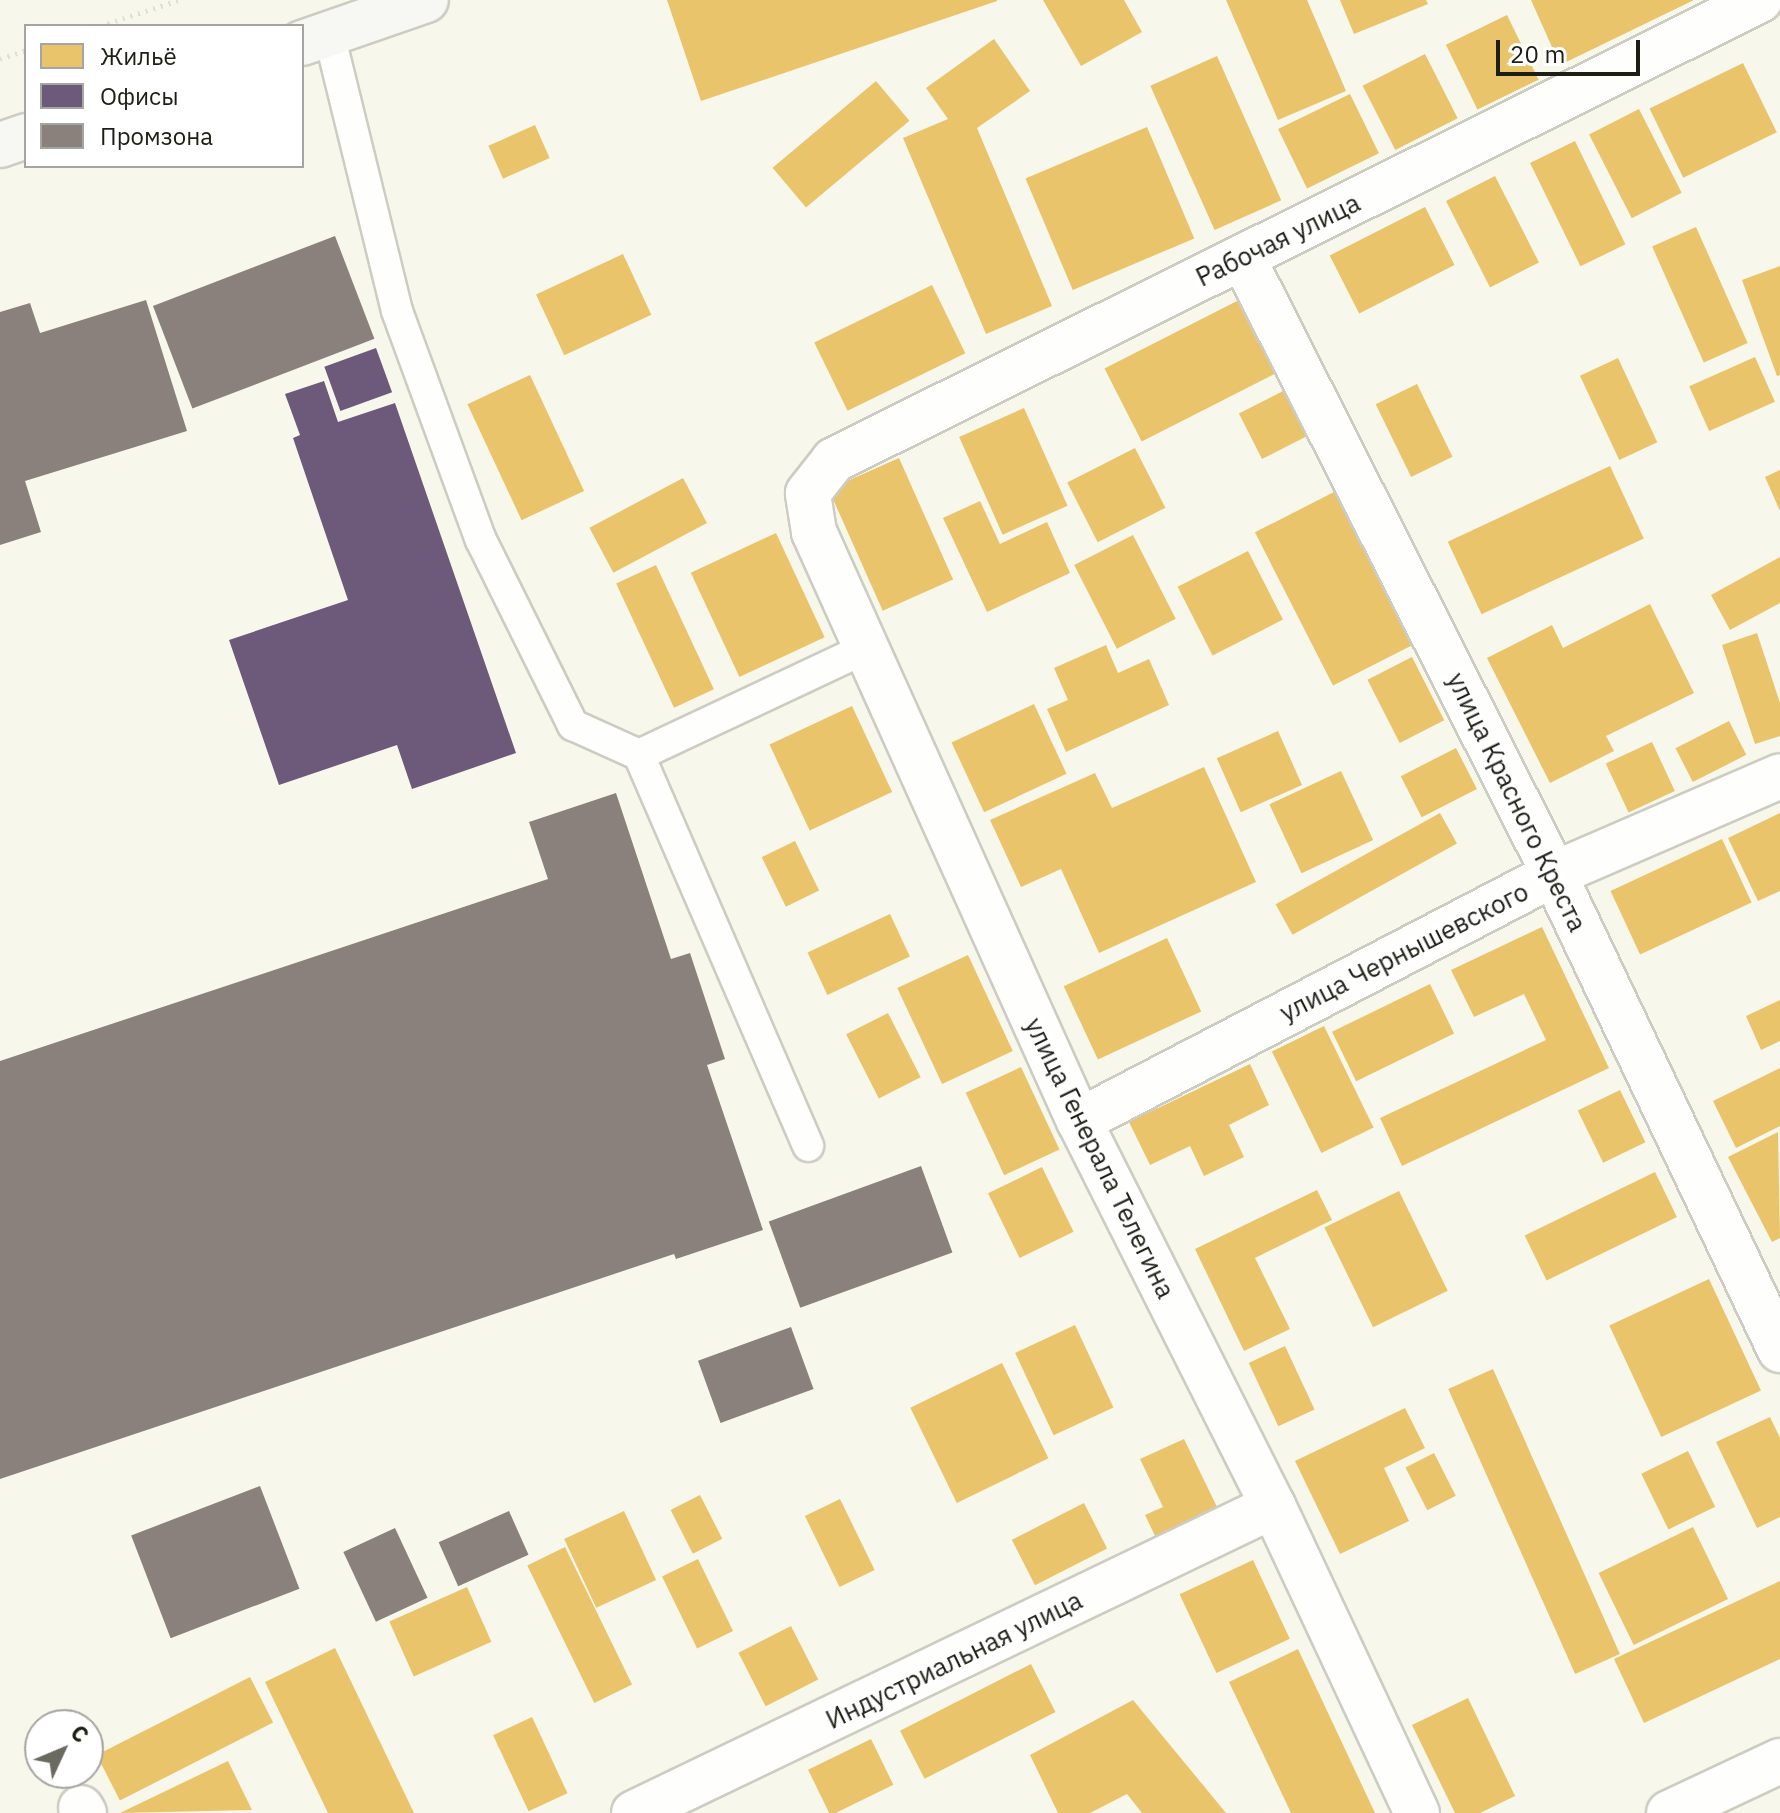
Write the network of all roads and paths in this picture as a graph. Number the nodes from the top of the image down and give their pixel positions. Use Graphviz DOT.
graph roads {
  1 [pos="179,0"];
  2 [pos="426,0"];
  3 [pos="1760,0"];
  4 [pos="106,24"];
  5 [pos="316,38"];
  6 [pos="24,51"];
  7 [pos="0,59"];
  8 [pos="24,137"];
  9 [pos="0,145"];
  10 [pos="1243,258"];
  11 [pos="808,493"];
  12 [pos="864,649"];
  13 [pos="639,755"];
  14 [pos="1780,776"];
  15 [pos="1554,874"];
  16 [pos="1079,1121"];
  17 [pos="808,1146"];
  18 [pos="1780,1350"];
  19 [pos="1273,1506"];
  20 [pos="1780,1761"];
  21 [pos="634,1813"];
  22 [pos="1417,1813"];
  23 [pos="1669,1813"];
  1 -- 4 [label="path"];
  2 -- 5 [label="main road"];
  3 -- 10 [label="street, Рабочая улица"];
  5 -- 13 [label="lane"];
  6 -- 7 [label="path"];
  8 -- 9 [label="main road"];
  10 -- 11 [label="street, Рабочая улица"];
  10 -- 15 [label="street, улица Красного Креста"];
  11 -- 12 [label="street, улица Генерала Телегина"];
  12 -- 13 [label="lane"];
  12 -- 16 [label="street, улица Генерала Телегина"];
  13 -- 17 [label="lane"];
  14 -- 15 [label="street, улица Чернышевского"];
  15 -- 16 [label="street, улица Чернышевского"];
  15 -- 18 [label="street, улица Красного Креста"];
  16 -- 19 [label="street, улица Генерала Телегина"];
  19 -- 21 [label="street, Индустриальная улица"];
  19 -- 22 [label="street, улица Генерала Телегина"];
  20 -- 23 [label="street"];
}
